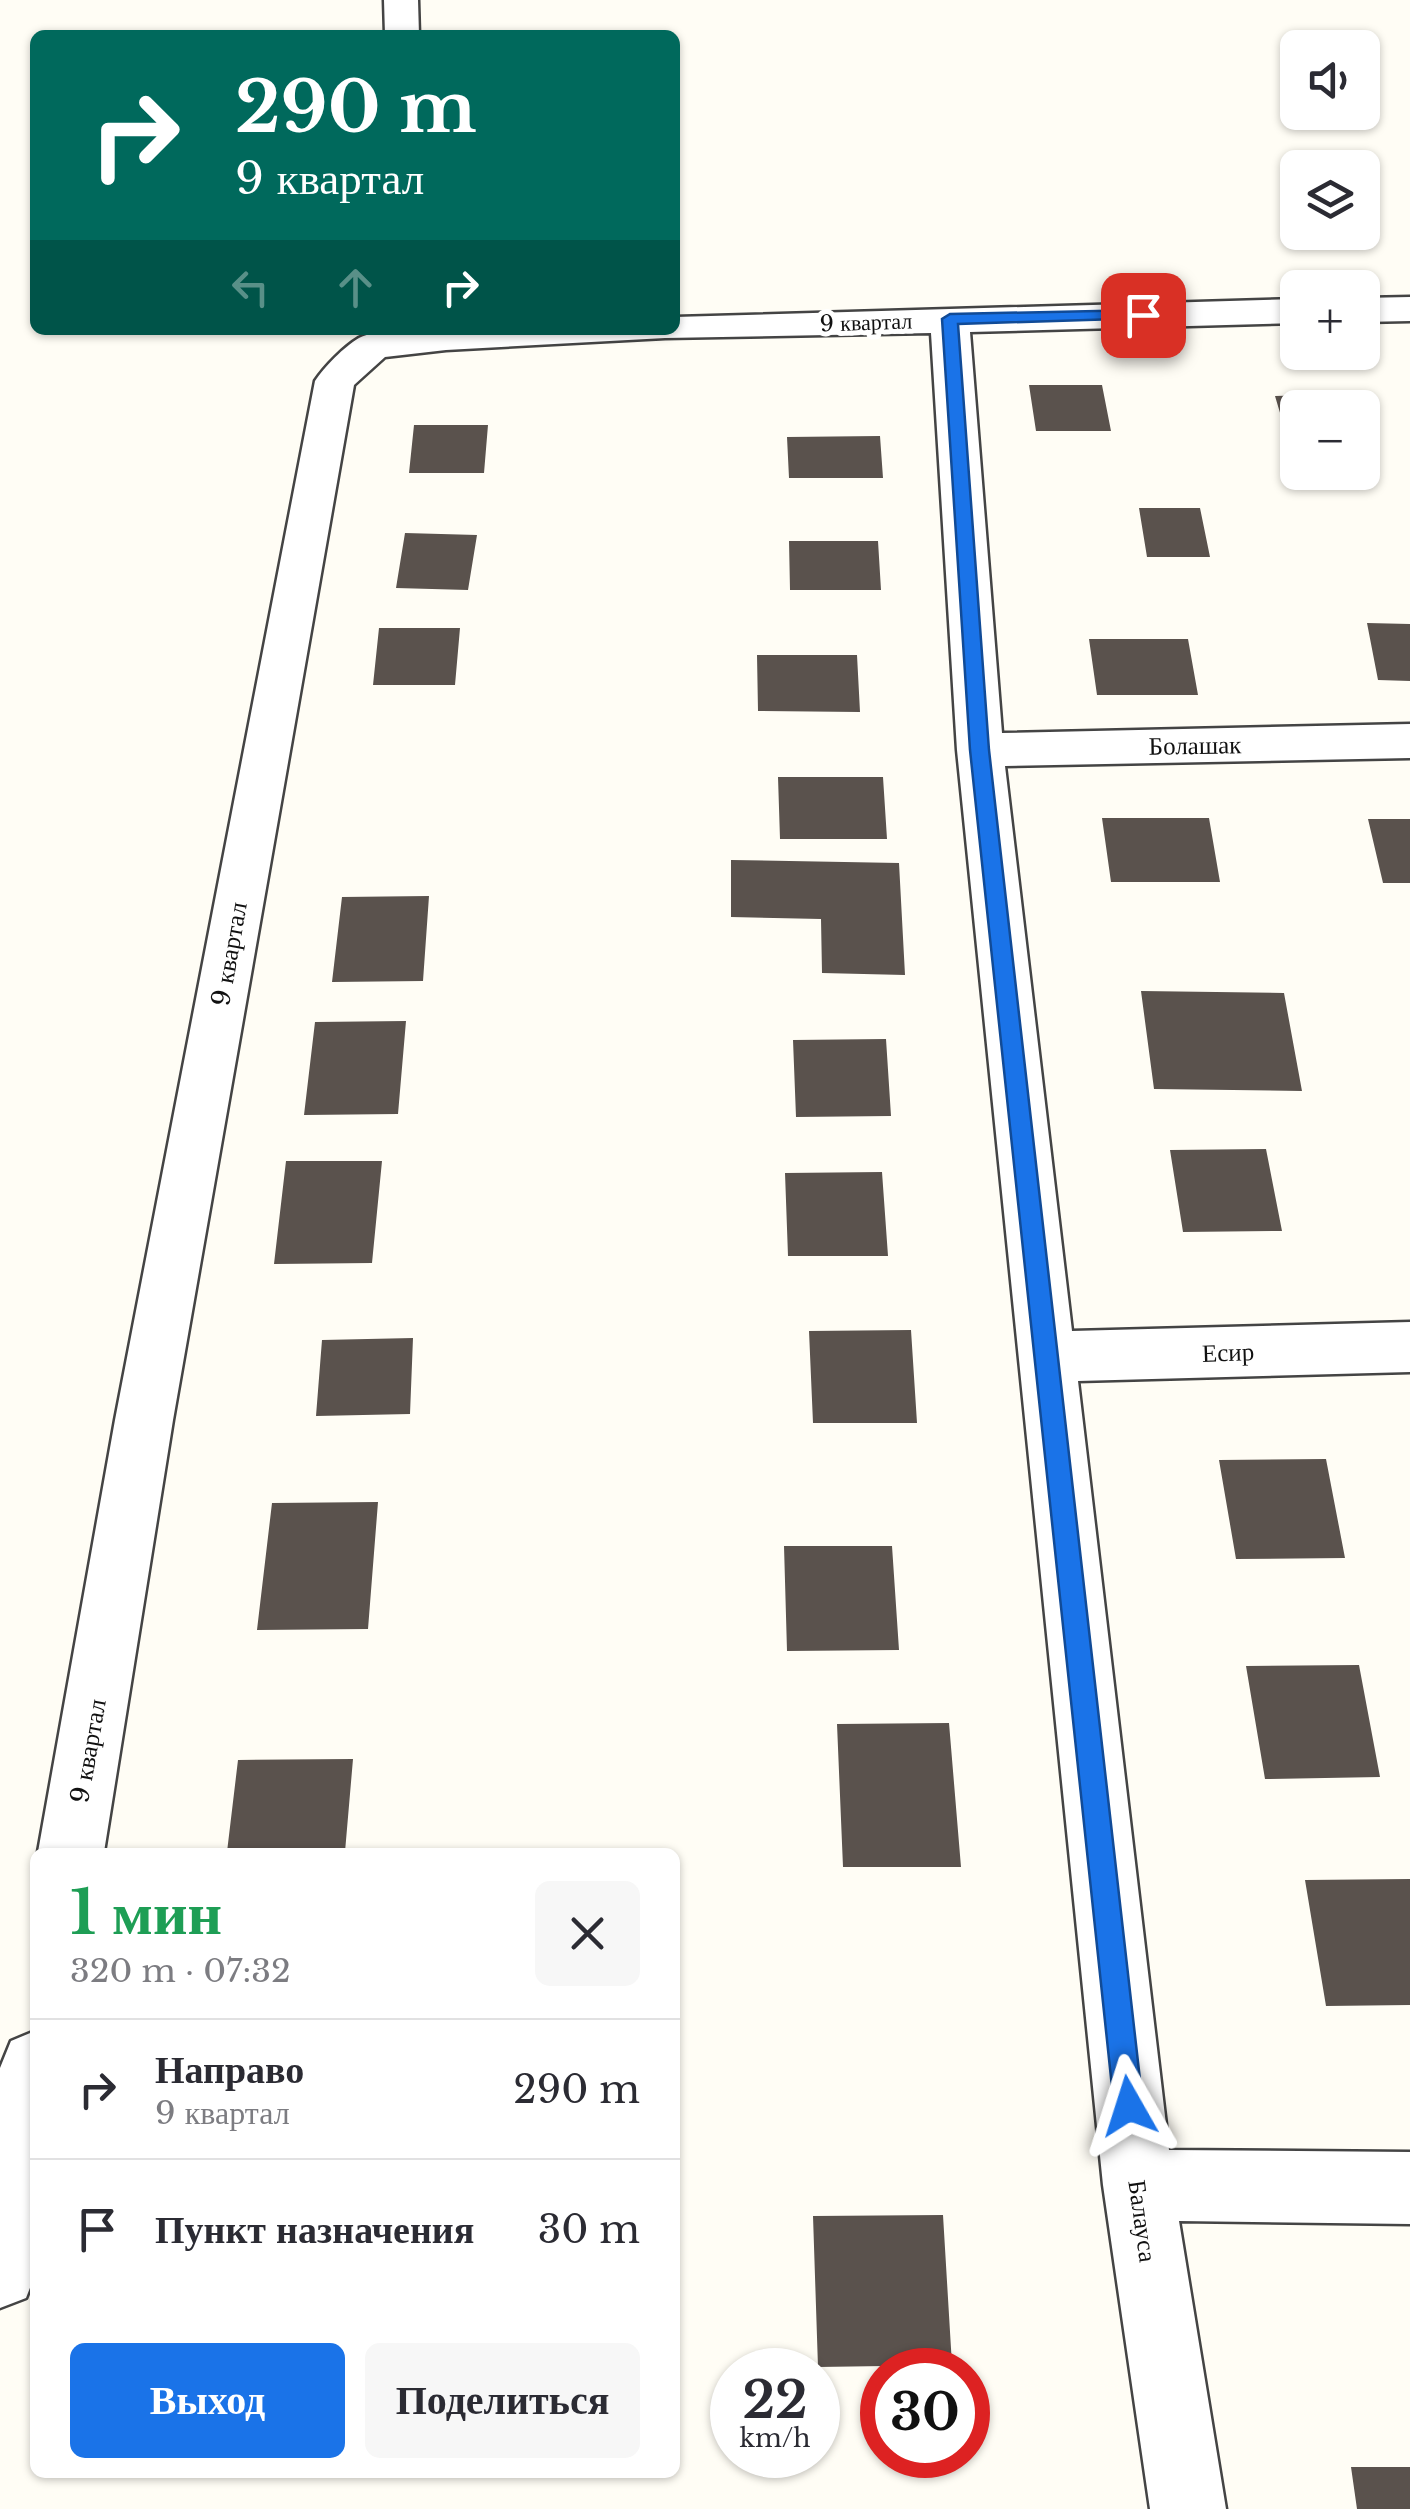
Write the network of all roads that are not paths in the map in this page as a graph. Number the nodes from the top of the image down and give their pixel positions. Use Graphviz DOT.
graph roads {
  1 [pos="401,0"];
  2 [pos="402,30"];
  3 [pos="1410,309"];
  4 [pos="1380,310"];
  5 [pos="1280,312"];
  6 [pos="950,319"];
  7 [pos="680,329"];
  8 [pos="523,335"];
  9 [pos="378,338"];
  10 [pos="1410,740"];
  11 [pos="980,750"];
  12 [pos="1410,1347"];
  13 [pos="1047,1357"];
  14 [pos="72,1848"];
  15 [pos="30,2095"];
  16 [pos="1138,2185"];
  17 [pos="1410,2188"];
  18 [pos="0,2272"];
  19 [pos="1188,2509"];
  1 -- 2 [label="street"];
  3 -- 4 [label="street"];
  5 -- 6 [label="street, 9 квартал"];
  6 -- 7 [label="street, 9 квартал"];
  6 -- 11 [label="street, Балауса"];
  8 -- 9 [label="street, 9 квартал"];
  9 -- 14 [label="street, 9 квартал"];
  10 -- 11 [label="street, Болашак"];
  11 -- 13 [label="street, Балауса"];
  12 -- 13 [label="street, Есир"];
  13 -- 16 [label="street, Балауса"];
  15 -- 18 [label="street"];
  16 -- 17 [label="street"];
  16 -- 19 [label="street, Балауса"];
}
